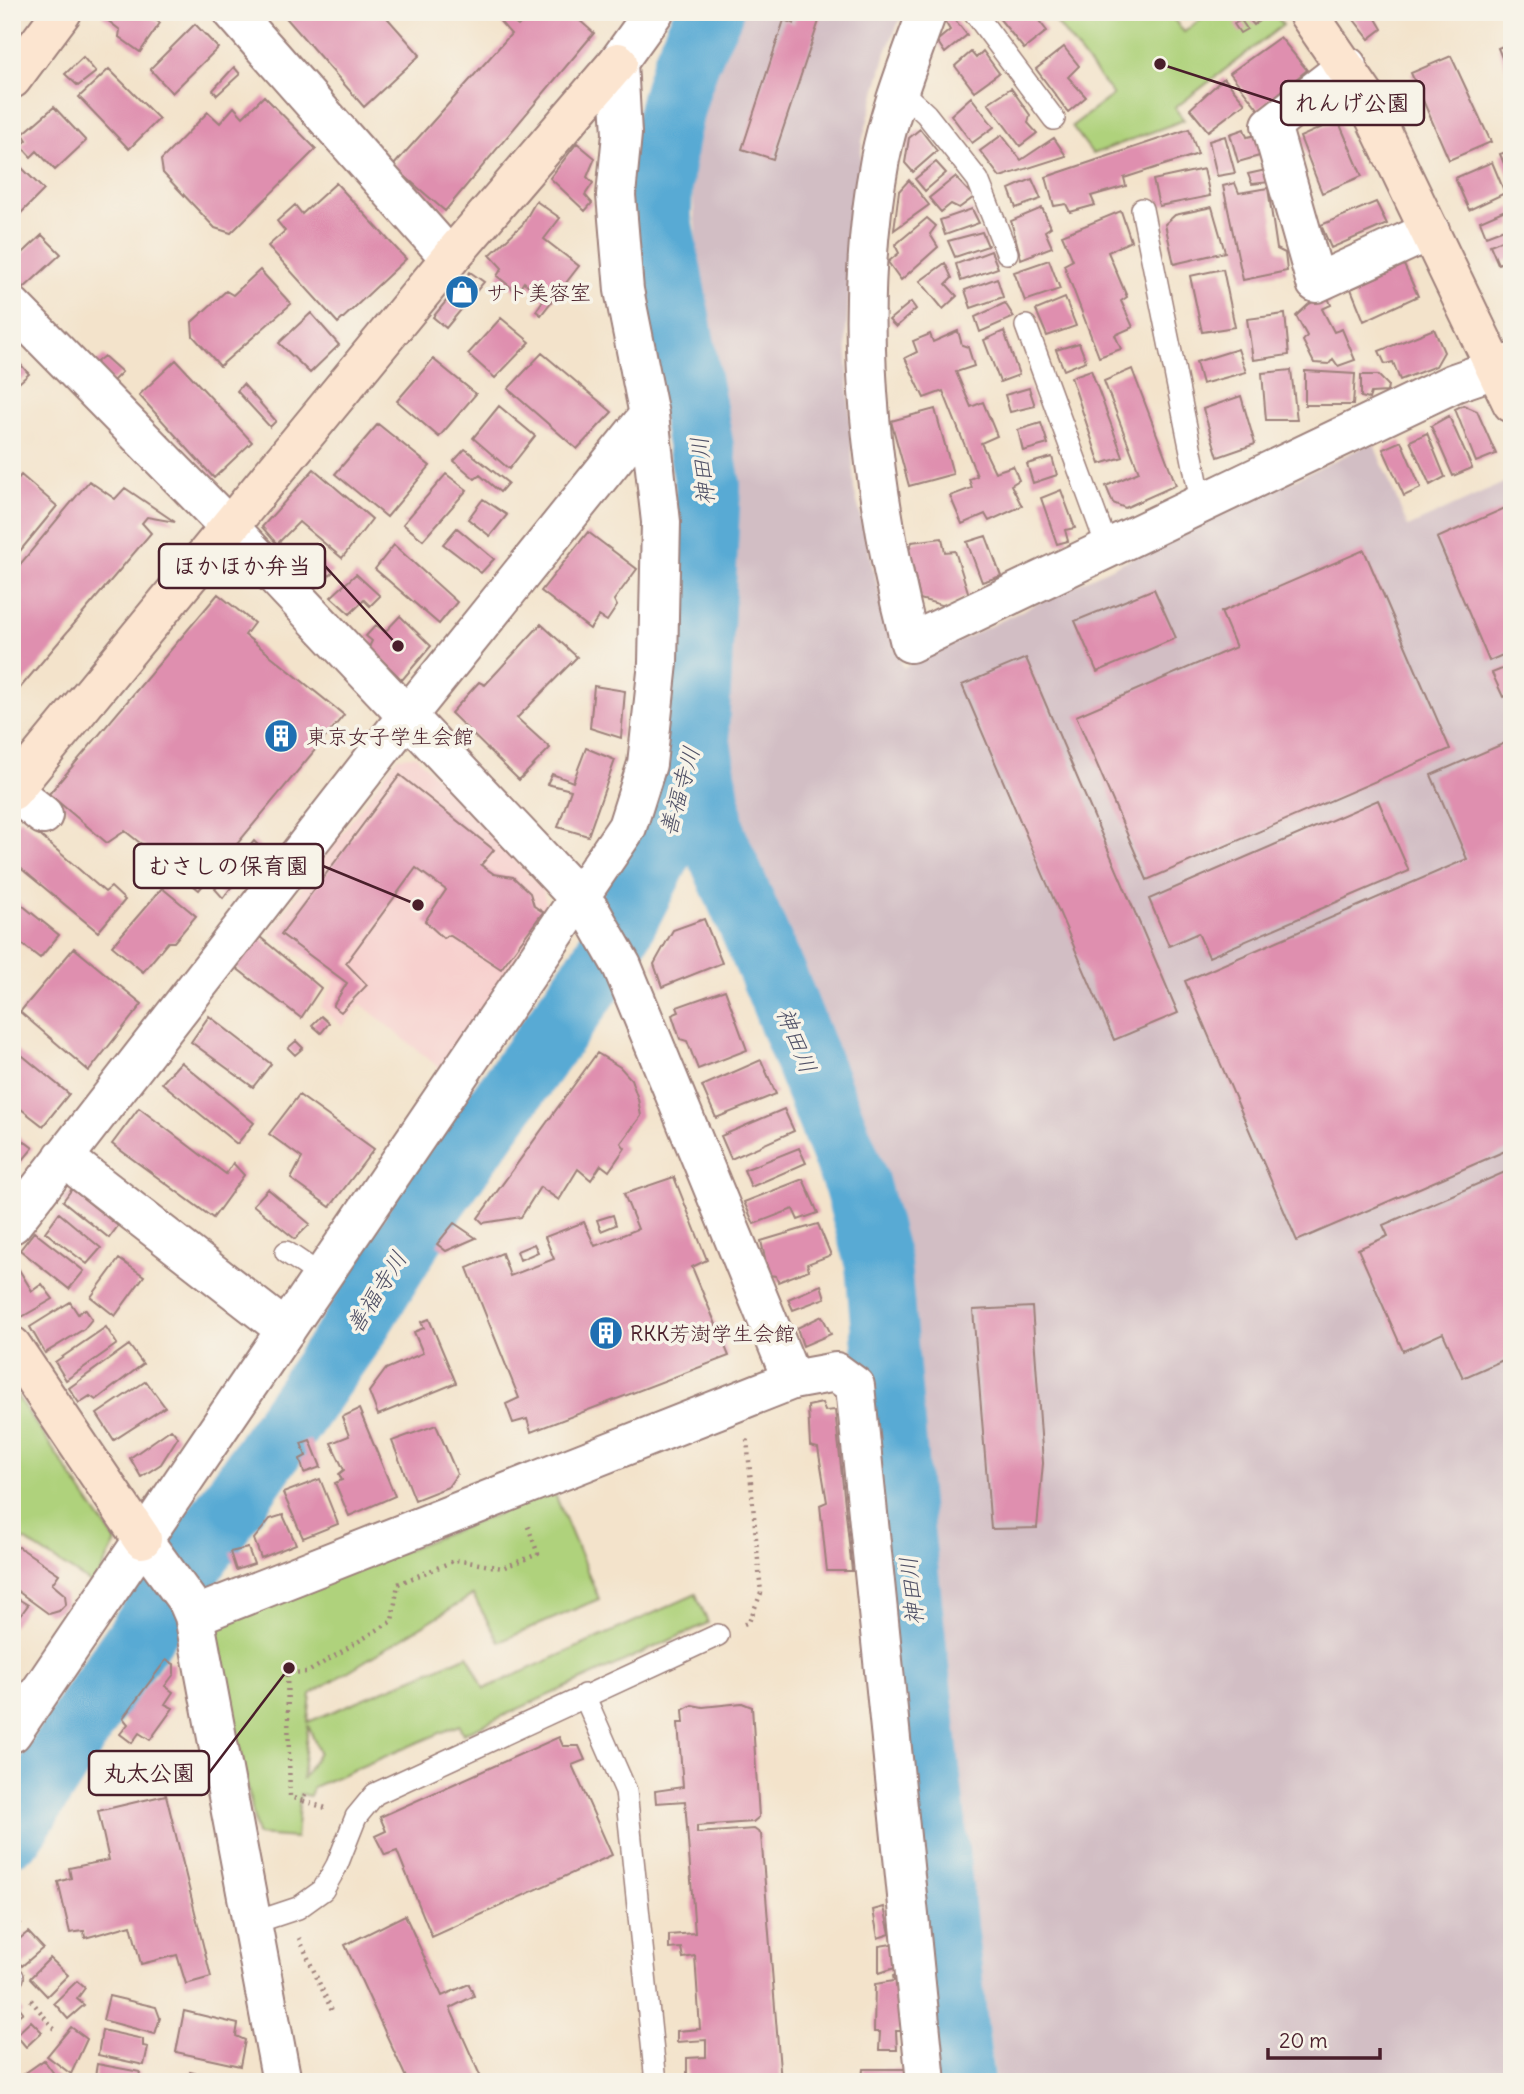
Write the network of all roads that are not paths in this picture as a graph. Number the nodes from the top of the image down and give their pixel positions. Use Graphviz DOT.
graph roads {
  1 [pos="62,12"];
  2 [pos="233,12"];
  3 [pos="654,12"];
  4 [pos="927,12"];
  5 [pos="974,12"];
  6 [pos="1307,12"];
  7 [pos="618,62"];
  8 [pos="1347,66"];
  9 [pos="12,79"];
  10 [pos="900,90"];
  11 [pos="1055,119"];
  12 [pos="1142,209"];
  13 [pos="1430,232"];
  14 [pos="1007,253"];
  15 [pos="450,258"];
  16 [pos="12,306"];
  17 [pos="1026,326"];
  18 [pos="1504,365"];
  19 [pos="1512,403"];
  20 [pos="649,415"];
  21 [pos="1201,501"];
  22 [pos="230,528"];
  23 [pos="1108,549"];
  24 [pos="407,716"];
  25 [pos="12,791"];
  26 [pos="43,815"];
  27 [pos="586,904"];
  28 [pos="63,1157"];
  29 [pos="12,1224"];
  30 [pos="286,1252"];
  31 [pos="323,1277"];
  32 [pos="286,1330"];
  33 [pos="12,1346"];
  34 [pos="792,1380"];
  35 [pos="147,1545"];
  36 [pos="191,1609"];
  37 [pos="718,1635"];
  38 [pos="584,1695"];
  39 [pos="12,1734"];
  40 [pos="270,1918"];
  41 [pos="282,2082"];
  42 [pos="656,2082"];
  43 [pos="926,2082"];
  1 -- 9 [label="street"];
  2 -- 15 [label="street"];
  3 -- 7 [label="street"];
  4 -- 10 [label="street"];
  5 -- 11 [label="lane"];
  6 -- 8 [label="street"];
  7 -- 15 [label="street"];
  7 -- 20 [label="street"];
  8 -- 13 [label="street"];
  8 -- 13 [label="street"];
  10 -- 14 [label="lane"];
  10 -- 23 [label="street"];
  12 -- 21 [label="lane"];
  13 -- 18 [label="street"];
  15 -- 22 [label="street"];
  16 -- 22 [label="street"];
  17 -- 23 [label="lane"];
  18 -- 19 [label="street"];
  18 -- 21 [label="street"];
  20 -- 24 [label="street"];
  20 -- 27 [label="street"];
  21 -- 23 [label="street"];
  22 -- 24 [label="street"];
  22 -- 25 [label="street"];
  24 -- 27 [label="street"];
  24 -- 28 [label="street"];
  25 -- 26 [label="street"];
  27 -- 31 [label="street"];
  27 -- 34 [label="street"];
  28 -- 29 [label="street"];
  28 -- 32 [label="street"];
  30 -- 31 [label="lane"];
  31 -- 32 [label="street"];
  32 -- 35 [label="street"];
  33 -- 35 [label="street"];
  34 -- 36 [label="street"];
  34 -- 43 [label="street"];
  35 -- 36 [label="street"];
  35 -- 39 [label="street"];
  36 -- 40 [label="street"];
  37 -- 38 [label="lane"];
  38 -- 40 [label="lane"];
  38 -- 42 [label="lane"];
  40 -- 41 [label="street"];
}
